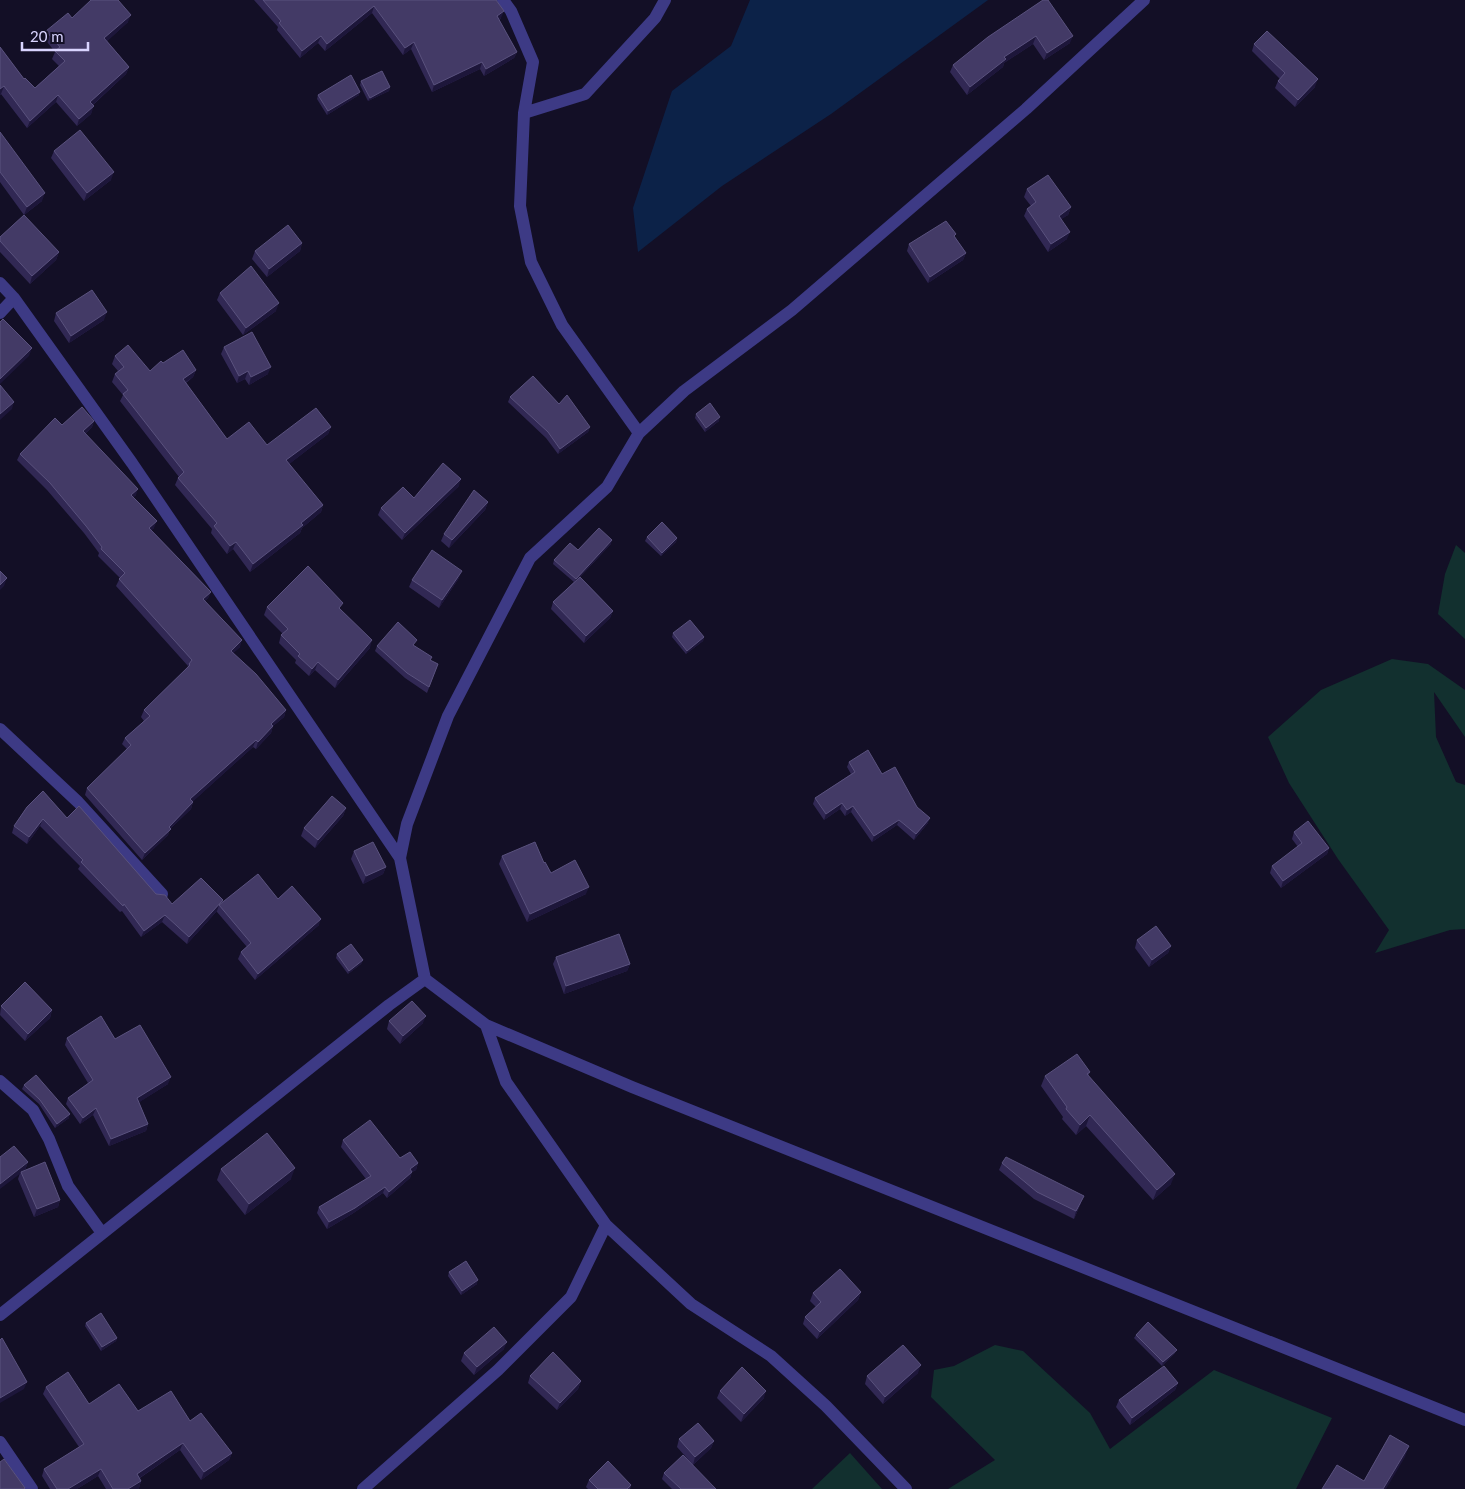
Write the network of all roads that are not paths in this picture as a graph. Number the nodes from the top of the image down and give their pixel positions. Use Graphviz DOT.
graph roads {
  1 [pos="503,0"];
  2 [pos="665,0"];
  3 [pos="1142,1"];
  4 [pos="524,113"];
  5 [pos="0,283"];
  6 [pos="14,298"];
  7 [pos="0,313"];
  8 [pos="639,433"];
  9 [pos="0,729"];
  10 [pos="400,858"];
  11 [pos="162,894"];
  12 [pos="425,979"];
  13 [pos="486,1025"];
  14 [pos="0,1081"];
  15 [pos="606,1226"];
  16 [pos="102,1233"];
  17 [pos="0,1315"];
  18 [pos="1465,1420"];
  19 [pos="0,1442"];
  20 [pos="32,1489"];
  21 [pos="363,1489"];
  22 [pos="906,1489"];
  1 -- 4 [label="street"];
  2 -- 4 [label="street"];
  3 -- 8 [label="street"];
  4 -- 8 [label="street"];
  5 -- 6 [label="street"];
  6 -- 7 [label="street"];
  6 -- 10 [label="street"];
  8 -- 10 [label="street"];
  9 -- 11 [label="street"];
  10 -- 12 [label="street"];
  12 -- 13 [label="street"];
  12 -- 16 [label="street"];
  13 -- 15 [label="street"];
  13 -- 18 [label="street"];
  14 -- 16 [label="street"];
  15 -- 21 [label="street"];
  15 -- 22 [label="street"];
  16 -- 17 [label="street"];
  19 -- 20 [label="street"];
}
